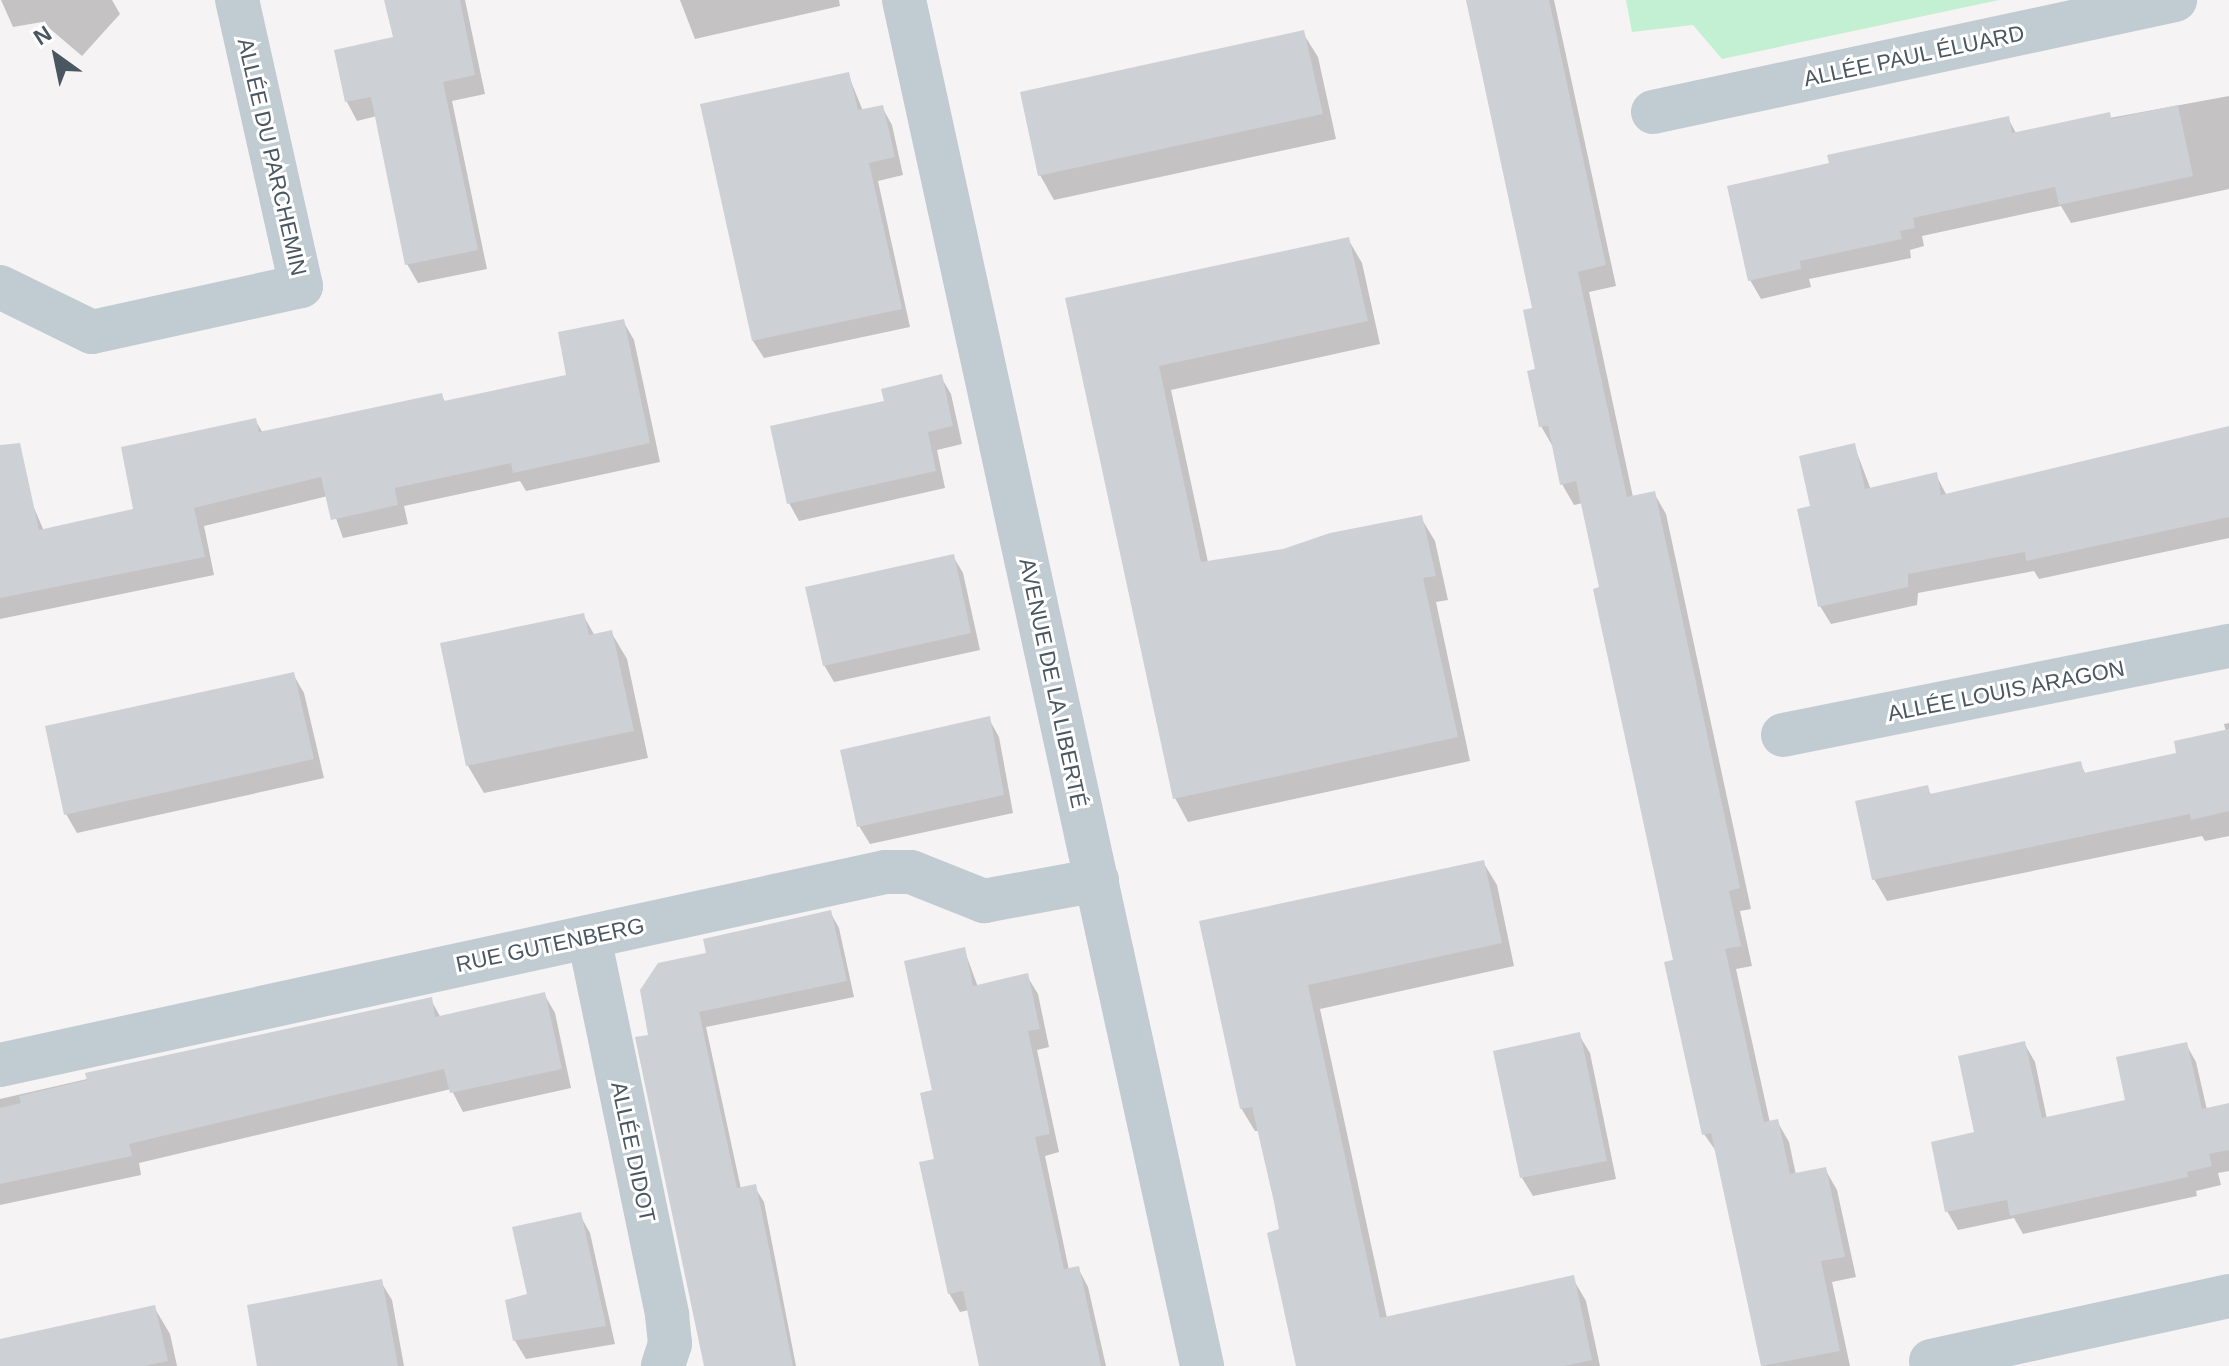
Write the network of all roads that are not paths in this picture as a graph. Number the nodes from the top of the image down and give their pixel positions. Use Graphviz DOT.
graph roads {
  1 [pos="237,0"];
  2 [pos="904,0"];
  3 [pos="2175,0"];
  4 [pos="1653,112"];
  5 [pos="0,287"];
  6 [pos="2229,646"];
  7 [pos="1783,735"];
  8 [pos="1097,880"];
  9 [pos="589,937"];
  10 [pos="0,1065"];
  11 [pos="2229,1296"];
  12 [pos="1931,1361"];
  13 [pos="663,1366"];
  14 [pos="1202,1366"];
  1 -- 5 [label="street, ALLÉE DU PARCHEMIN"];
  2 -- 8 [label="street, AVENUE DE LA LIBERTÉ"];
  3 -- 4 [label="street, ALLÉE PAUL ÉLUARD"];
  6 -- 7 [label="street, ALLÉE LOUIS ARAGON"];
  8 -- 9 [label="street, RUE GUTENBERG"];
  8 -- 14 [label="street, AVENUE DE LA LIBERTÉ"];
  9 -- 10 [label="street, RUE GUTENBERG"];
  9 -- 13 [label="street, ALLÉE DIDOT"];
  11 -- 12 [label="street"];
}
